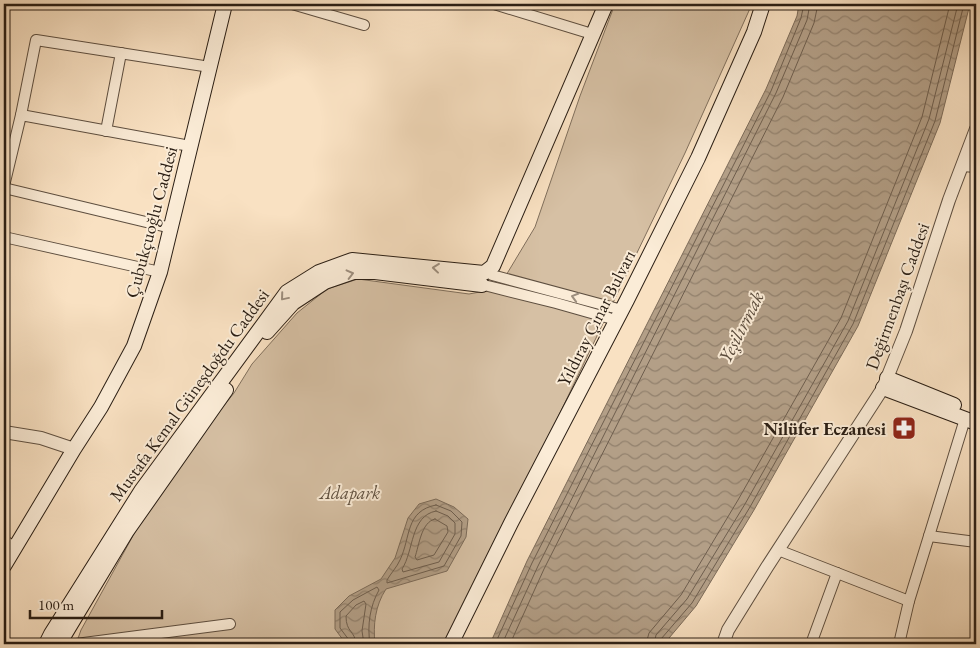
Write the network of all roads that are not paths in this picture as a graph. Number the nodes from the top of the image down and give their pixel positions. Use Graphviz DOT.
graph roads {
  1 [pos="225,4"];
  2 [pos="292,4"];
  3 [pos="494,4"];
  4 [pos="606,4"];
  5 [pos="763,4"];
  6 [pos="364,24"];
  7 [pos="592,34"];
  8 [pos="122,53"];
  9 [pos="210,67"];
  10 [pos="21,115"];
  11 [pos="976,129"];
  12 [pos="106,131"];
  13 [pos="190,146"];
  14 [pos="962,166"];
  15 [pos="976,168"];
  16 [pos="4,187"];
  17 [pos="170,228"];
  18 [pos="4,237"];
  19 [pos="160,272"];
  20 [pos="488,277"];
  21 [pos="619,315"];
  22 [pos="885,383"];
  23 [pos="973,418"];
  24 [pos="4,432"];
  25 [pos="74,449"];
  26 [pos="142,499"];
  27 [pos="929,536"];
  28 [pos="976,542"];
  29 [pos="9,544"];
  30 [pos="778,550"];
  31 [pos="4,566"];
  32 [pos="837,573"];
  33 [pos="909,601"];
  34 [pos="230,624"];
  35 [pos="46,644"];
  36 [pos="59,644"];
  37 [pos="76,644"];
  38 [pos="451,644"];
  39 [pos="723,644"];
  40 [pos="810,644"];
  41 [pos="899,644"];
  1 -- 9 [label="main road, Çubukçuoğlu Caddesi"];
  2 -- 6 [label="street"];
  3 -- 7 [label="street"];
  4 -- 7 [label="main road"];
  5 -- 21 [label="main road, Yıldıray Çınar Bulvarı"];
  7 -- 20 [label="main road"];
  8 -- 9 [label="street"];
  8 -- 10 [label="street"];
  8 -- 12 [label="street"];
  9 -- 13 [label="main road, Çubukçuoğlu Caddesi"];
  10 -- 12 [label="street"];
  10 -- 16 [label="street"];
  11 -- 14 [label="street, Değirmenbaşı Caddesi"];
  12 -- 13 [label="street"];
  13 -- 17 [label="main road, Çubukçuoğlu Caddesi"];
  14 -- 15 [label="street"];
  14 -- 22 [label="street, Değirmenbaşı Caddesi"];
  16 -- 17 [label="street"];
  17 -- 19 [label="main road, Çubukçuoğlu Caddesi"];
  18 -- 19 [label="street"];
  19 -- 25 [label="main road, Çubukçuoğlu Caddesi"];
  20 -- 21 [label="street"];
  20 -- 26 [label="main road"];
  21 -- 38 [label="main road, Yıldıray Çınar Bulvarı"];
  22 -- 23 [label="main road"];
  22 -- 30 [label="street, Değirmenbaşı Caddesi"];
  23 -- 27 [label="street"];
  24 -- 25 [label="street"];
  25 -- 29 [label="main road, Çubukçuoğlu Caddesi"];
  26 -- 35 [label="main road, Mustafa Kemal Güneşdoğdu Caddesi"];
  26 -- 36 [label="main road, Mustafa Kemal Güneşdoğdu Caddesi"];
  27 -- 28 [label="street"];
  27 -- 33 [label="street"];
  29 -- 31 [label="main road, Çubukçuoğlu Caddesi"];
  30 -- 32 [label="street"];
  30 -- 39 [label="street, Değirmenbaşı Caddesi"];
  32 -- 33 [label="street"];
  32 -- 40 [label="street"];
  33 -- 41 [label="street"];
  34 -- 37 [label="street"];
}
